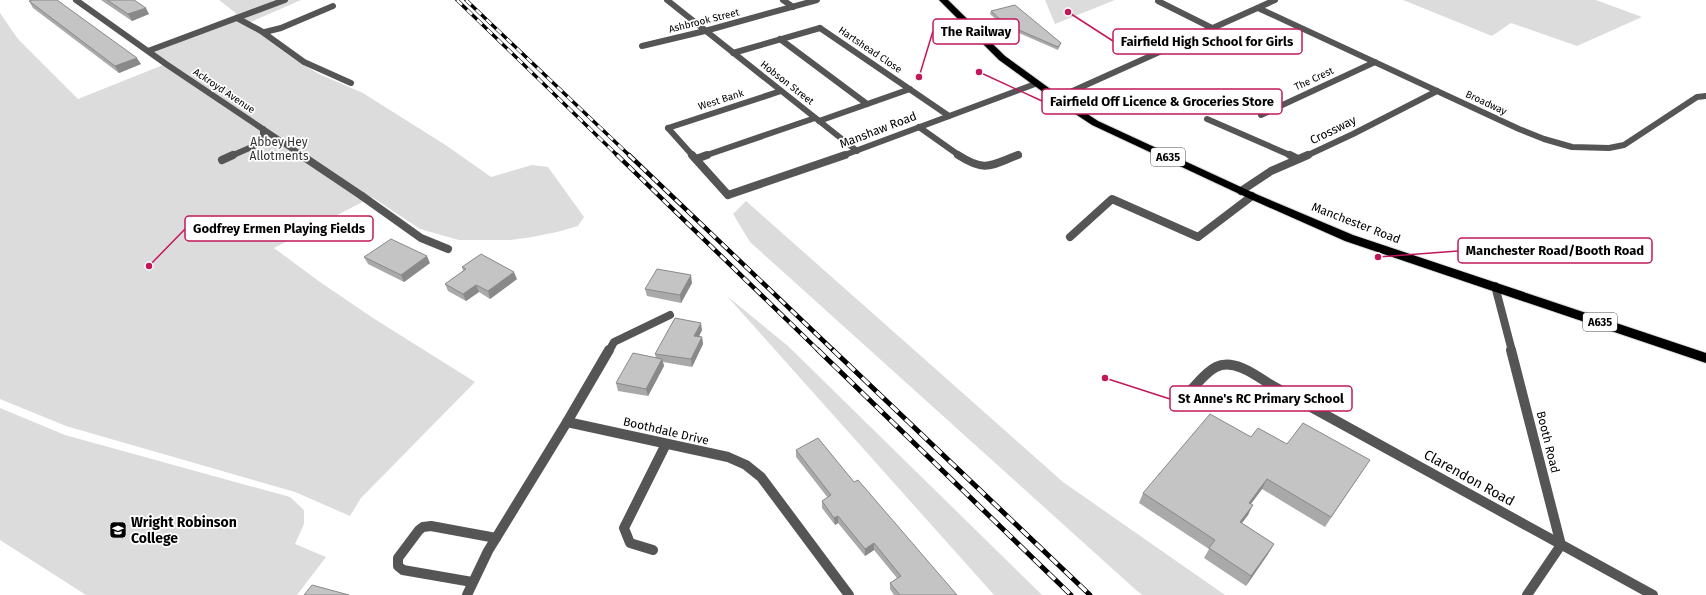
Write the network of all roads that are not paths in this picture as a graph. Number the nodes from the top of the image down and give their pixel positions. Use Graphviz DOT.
graph roads {
  1 [pos="76,0"];
  2 [pos="285,0"];
  3 [pos="667,0"];
  4 [pos="783,0"];
  5 [pos="817,0"];
  6 [pos="943,0"];
  7 [pos="1275,0"];
  8 [pos="1158,1"];
  9 [pos="333,6"];
  10 [pos="793,7"];
  11 [pos="1258,8"];
  12 [pos="237,18"];
  13 [pos="1212,28"];
  14 [pos="705,31"];
  15 [pos="265,32"];
  16 [pos="780,39"];
  17 [pos="642,46"];
  18 [pos="148,51"];
  19 [pos="733,54"];
  20 [pos="1375,62"];
  21 [pos="351,83"];
  22 [pos="1035,84"];
  23 [pos="910,89"];
  24 [pos="781,91"];
  25 [pos="1437,91"];
  26 [pos="1705,93"];
  27 [pos="1057,98"];
  28 [pos="867,104"];
  29 [pos="1261,115"];
  30 [pos="949,116"];
  31 [pos="1207,119"];
  32 [pos="817,120"];
  33 [pos="919,127"];
  34 [pos="263,129"];
  35 [pos="856,151"];
  36 [pos="1019,155"];
  37 [pos="1296,158"];
  38 [pos="696,159"];
  39 [pos="222,160"];
  40 [pos="1241,191"];
  41 [pos="1252,196"];
  42 [pos="1070,237"];
  43 [pos="448,249"];
  44 [pos="1495,286"];
  45 [pos="670,315"];
  46 [pos="1706,358"];
  47 [pos="1186,395"];
  48 [pos="567,422"];
  49 [pos="666,444"];
  50 [pos="496,538"];
  51 [pos="1561,545"];
  52 [pos="653,550"];
  53 [pos="472,582"];
  54 [pos="467,595"];
  55 [pos="849,595"];
  56 [pos="1527,595"];
  57 [pos="1653,595"];
  1 -- 18 [label="street, Ackroyd Avenue"];
  2 -- 12 [label="street"];
  3 -- 14 [label="street, Hobson Street"];
  4 -- 10 [label="street"];
  5 -- 10 [label="street, Ashbrook Street"];
  6 -- 22 [label="highway, A635"];
  7 -- 11 [label="street"];
  8 -- 13 [label="street"];
  9 -- 15 [label="street"];
  10 -- 14 [label="street, Ashbrook Street"];
  11 -- 13 [label="street"];
  11 -- 20 [label="street, Broadway"];
  12 -- 15 [label="street"];
  12 -- 18 [label="street"];
  13 -- 27 [label="street"];
  14 -- 17 [label="street, Ashbrook Street"];
  14 -- 19 [label="street, Hobson Street"];
  15 -- 21 [label="street"];
  16 -- 19 [label="street"];
  16 -- 23 [label="street, Hartshead Close"];
  16 -- 28 [label="street"];
  18 -- 34 [label="street, Ackroyd Avenue"];
  19 -- 24 [label="street, Hobson Street"];
  20 -- 25 [label="street, Broadway"];
  20 -- 29 [label="street, The Crest"];
  22 -- 27 [label="highway, A635"];
  22 -- 30 [label="street, Manshaw Road"];
  23 -- 28 [label="street"];
  23 -- 30 [label="street, Hartshead Close"];
  24 -- 32 [label="street, Hobson Street"];
  24 -- 38 [label="street, West Bank"];
  25 -- 26 [label="street, Broadway"];
  25 -- 37 [label="street, Crossway"];
  27 -- 40 [label="highway, Manchester Road / A635"];
  28 -- 32 [label="street"];
  30 -- 33 [label="street, Manshaw Road"];
  31 -- 37 [label="street"];
  32 -- 35 [label="street, Hobson Street"];
  32 -- 38 [label="street"];
  33 -- 35 [label="street, Manshaw Road"];
  33 -- 36 [label="street"];
  34 -- 39 [label="street"];
  34 -- 43 [label="street, Ackroyd Avenue"];
  35 -- 38 [label="street, Manshaw Road"];
  37 -- 40 [label="street, Crossway"];
  40 -- 41 [label="highway, Manchester Road / A635"];
  41 -- 42 [label="street"];
  41 -- 44 [label="highway, Manchester Road / A635"];
  44 -- 46 [label="highway, Manchester Road / A635"];
  44 -- 51 [label="street, Booth Road"];
  45 -- 48 [label="street"];
  47 -- 51 [label="street, Clarendon Road"];
  48 -- 49 [label="street, Boothdale Drive"];
  48 -- 50 [label="street"];
  49 -- 52 [label="street"];
  49 -- 55 [label="street, Boothdale Drive"];
  50 -- 53 [label="street"];
  50 -- 53 [label="street"];
  51 -- 56 [label="street"];
  51 -- 57 [label="street, Clarendon Road"];
  53 -- 54 [label="street"];
}
